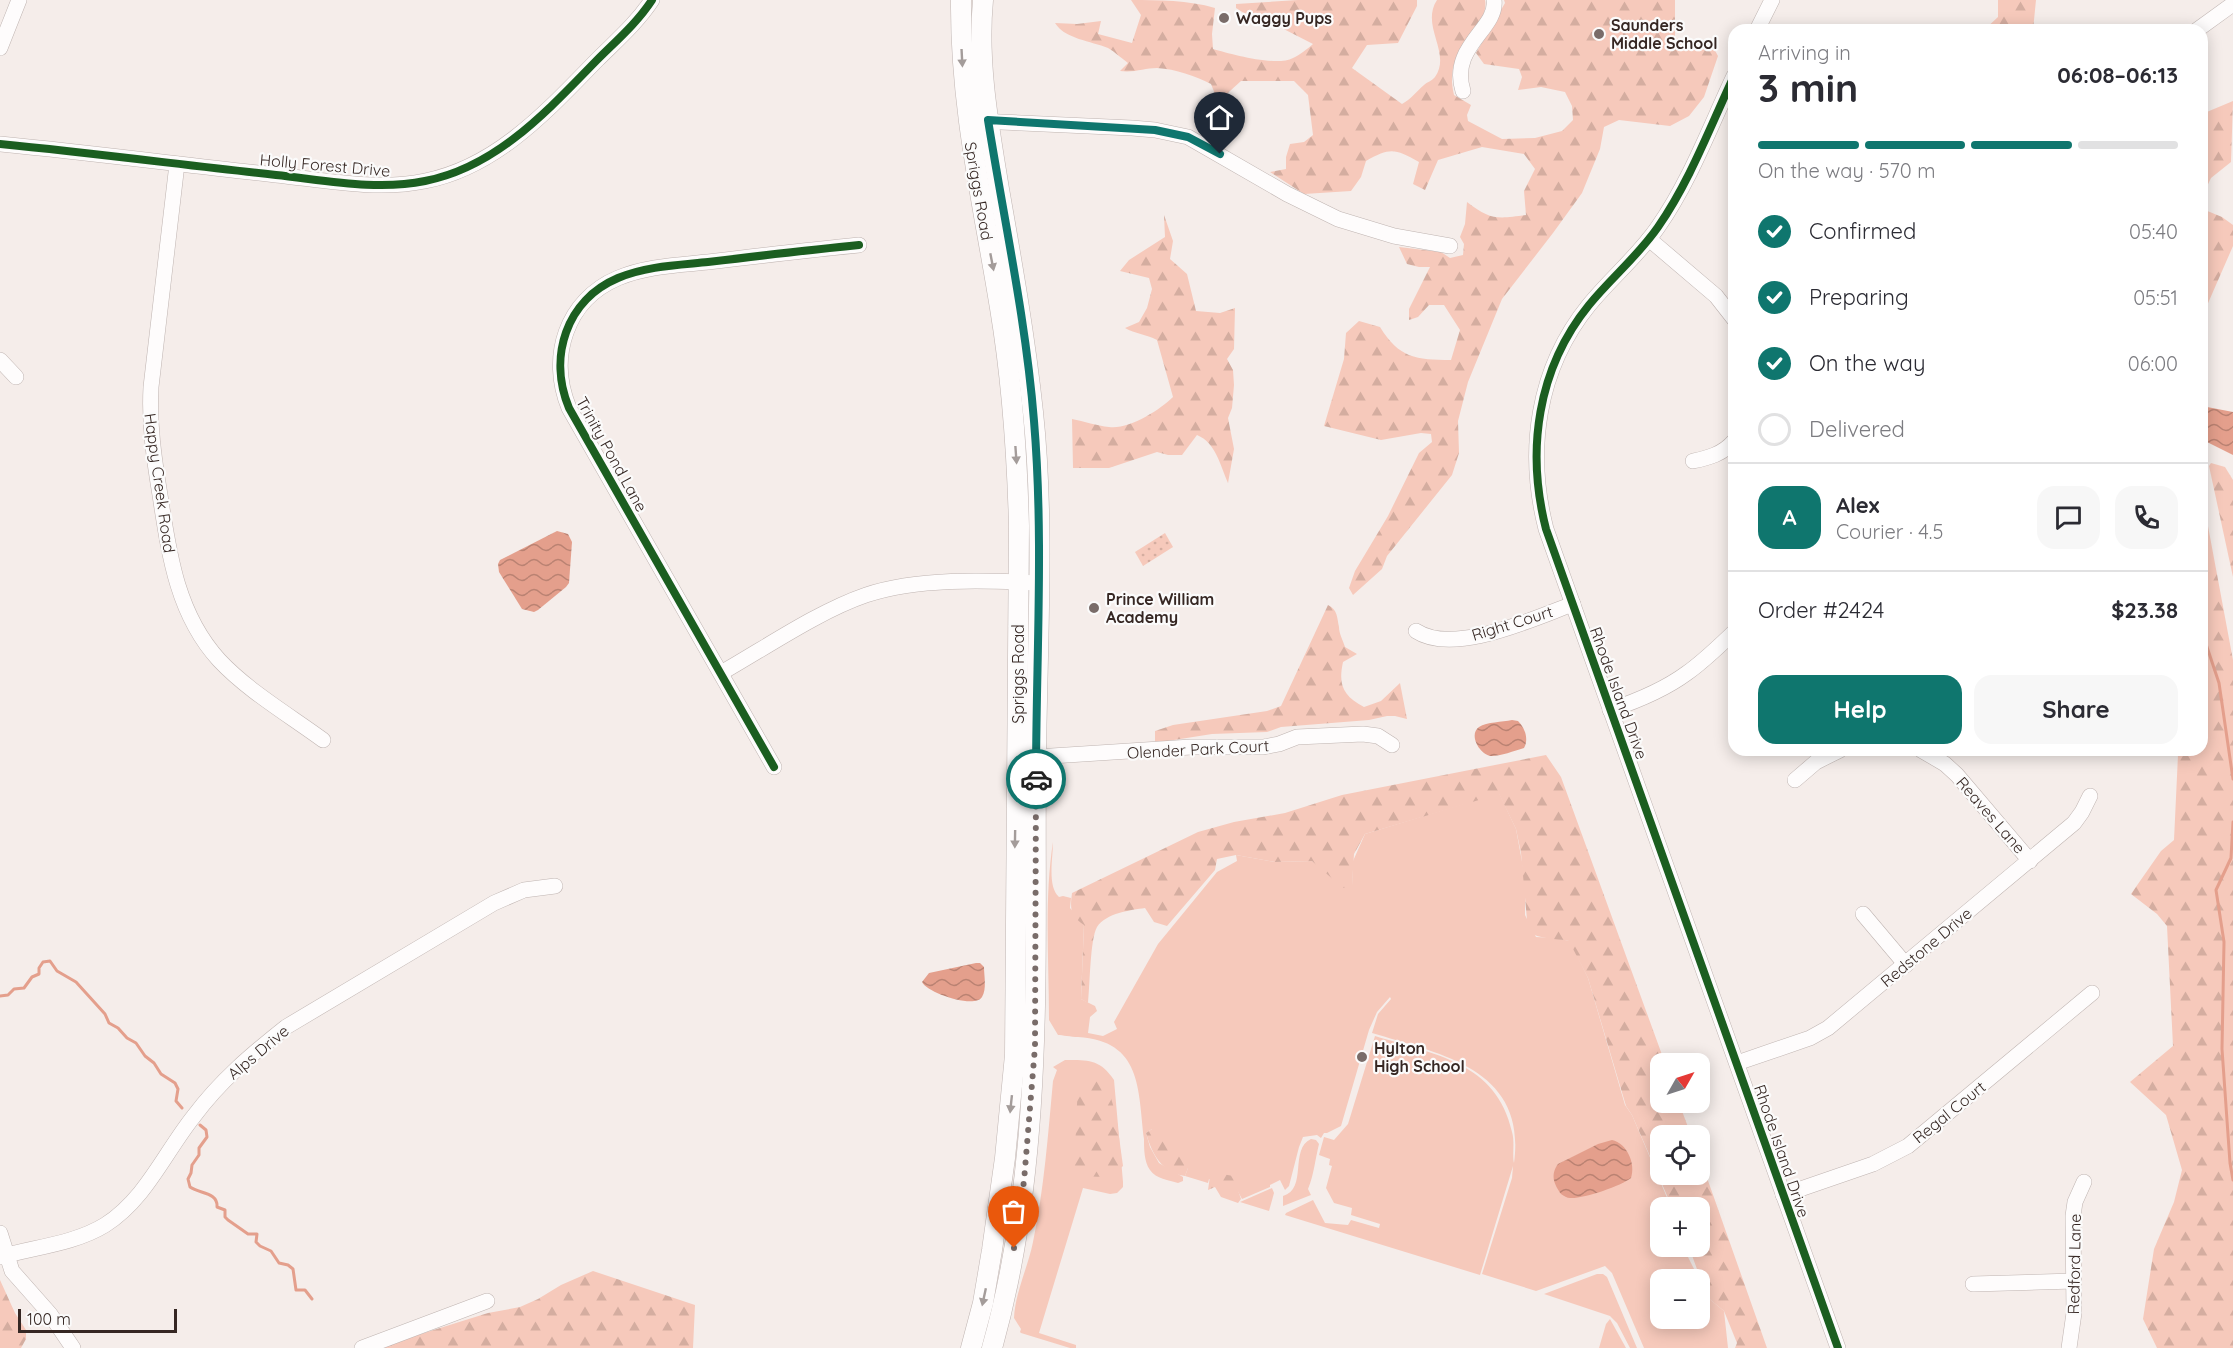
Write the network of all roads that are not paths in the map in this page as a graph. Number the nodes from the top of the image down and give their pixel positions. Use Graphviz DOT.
graph roads {
  1 [pos="19,0"];
  2 [pos="652,0"];
  3 [pos="961,0"];
  4 [pos="983,0"];
  5 [pos="1494,0"];
  6 [pos="1772,0"];
  7 [pos="2233,4"];
  8 [pos="1760,24"];
  9 [pos="2205,24"];
  10 [pos="0,48"];
  11 [pos="1728,90"];
  12 [pos="1462,91"];
  13 [pos="988,120"];
  14 [pos="968,121"];
  15 [pos="0,144"];
  16 [pos="177,164"];
  17 [pos="1649,239"];
  18 [pos="859,245"];
  19 [pos="1450,246"];
  20 [pos="1728,311"];
  21 [pos="0,360"];
  22 [pos="16,377"];
  23 [pos="1728,448"];
  24 [pos="1693,461"];
  25 [pos="1028,582"];
  26 [pos="1573,604"];
  27 [pos="1416,631"];
  28 [pos="1728,637"];
  29 [pos="721,673"];
  30 [pos="1610,710"];
  31 [pos="323,740"];
  32 [pos="1392,746"];
  33 [pos="1828,756"];
  34 [pos="1931,756"];
  35 [pos="1036,757"];
  36 [pos="774,767"];
  37 [pos="1795,780"];
  38 [pos="2090,796"];
  39 [pos="2030,861"];
  40 [pos="555,886"];
  41 [pos="1863,914"];
  42 [pos="1906,964"];
  43 [pos="2092,993"];
  44 [pos="1737,1063"];
  45 [pos="2084,1182"];
  46 [pos="1783,1195"];
  47 [pos="0,1233"];
  48 [pos="3,1256"];
  49 [pos="2074,1281"];
  50 [pos="1974,1284"];
  51 [pos="487,1301"];
  52 [pos="73,1348"];
  53 [pos="362,1348"];
  54 [pos="971,1348"];
  55 [pos="992,1348"];
  56 [pos="1838,1348"];
  57 [pos="2069,1348"];
  1 -- 10 [label="street"];
  2 -- 16 [label="street, Holly Forest Drive"];
  3 -- 14 [label="main road, Spriggs Road, one-way"];
  4 -- 13 [label="main road, Spriggs Road"];
  5 -- 12 [label="street"];
  6 -- 8 [label="street"];
  7 -- 9 [label="street"];
  11 -- 17 [label="street, Rhode Island Drive"];
  13 -- 14 [label="street"];
  13 -- 19 [label="street"];
  13 -- 25 [label="main road, Spriggs Road"];
  14 -- 25 [label="main road, Spriggs Road, one-way"];
  15 -- 16 [label="street, Holly Forest Drive"];
  16 -- 31 [label="street, Happy Creek Road"];
  17 -- 20 [label="street"];
  17 -- 26 [label="street, Rhode Island Drive"];
  18 -- 29 [label="street, Trinity Pond Lane"];
  21 -- 22 [label="street"];
  23 -- 24 [label="street"];
  25 -- 29 [label="street"];
  25 -- 35 [label="main road, Spriggs Road"];
  25 -- 54 [label="main road, Spriggs Road, one-way"];
  26 -- 27 [label="street, Right Court"];
  26 -- 30 [label="street, Rhode Island Drive"];
  28 -- 30 [label="street"];
  29 -- 36 [label="street, Trinity Pond Lane"];
  30 -- 44 [label="street, Rhode Island Drive"];
  32 -- 35 [label="street, Olender Park Court"];
  33 -- 37 [label="street"];
  34 -- 39 [label="street, Reaves Lane"];
  35 -- 55 [label="main road, Spriggs Road"];
  38 -- 39 [label="street, Redstone Drive"];
  39 -- 42 [label="street, Redstone Drive"];
  40 -- 48 [label="street, Alps Drive"];
  41 -- 42 [label="street"];
  42 -- 44 [label="street, Redstone Drive"];
  43 -- 46 [label="street, Regal Court"];
  44 -- 46 [label="street, Rhode Island Drive"];
  45 -- 49 [label="street, Redford Lane"];
  46 -- 56 [label="street, Rhode Island Drive"];
  47 -- 48 [label="street"];
  48 -- 52 [label="street"];
  49 -- 50 [label="street"];
  49 -- 57 [label="street, Redford Lane"];
  51 -- 53 [label="street"];
}
